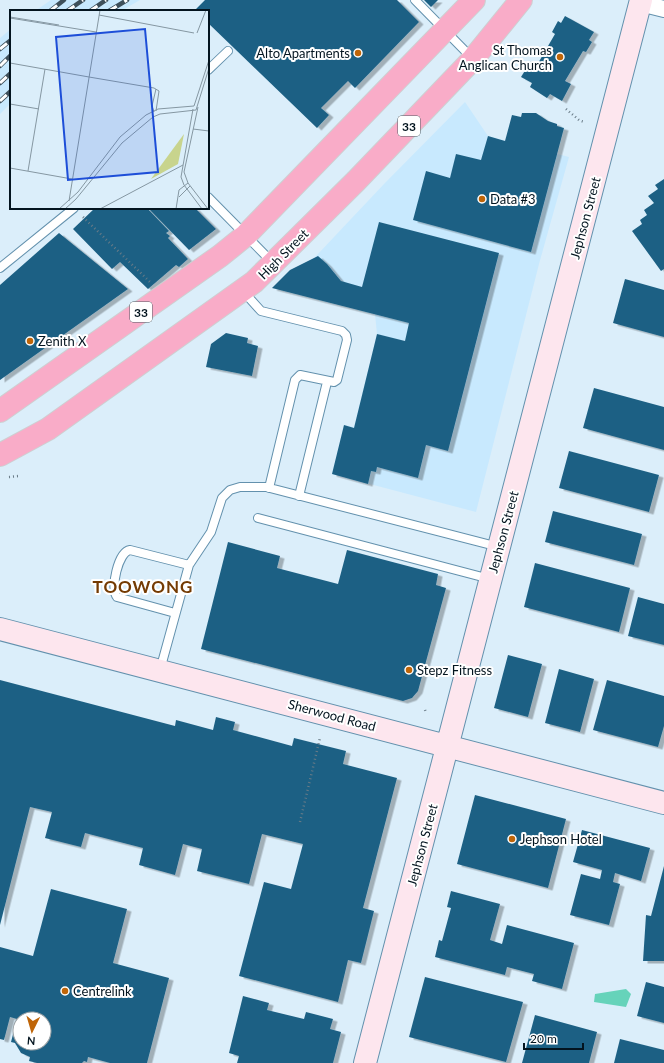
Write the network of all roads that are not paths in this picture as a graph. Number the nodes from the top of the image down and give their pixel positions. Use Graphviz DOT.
graph roads {
  1 [pos="415,0"];
  2 [pos="474,0"];
  3 [pos="521,0"];
  4 [pos="641,2"];
  5 [pos="664,9"];
  6 [pos="444,31"];
  7 [pos="228,51"];
  8 [pos="473,59"];
  9 [pos="209,69"];
  10 [pos="209,198"];
  11 [pos="73,209"];
  12 [pos="246,235"];
  13 [pos="274,264"];
  14 [pos="0,268"];
  15 [pos="243,291"];
  16 [pos="327,382"];
  17 [pos="0,411"];
  18 [pos="0,455"];
  19 [pos="269,488"];
  20 [pos="299,496"];
  21 [pos="258,518"];
  22 [pos="500,547"];
  23 [pos="189,565"];
  24 [pos="491,579"];
  25 [pos="175,613"];
  26 [pos="0,629"];
  27 [pos="159,670"];
  28 [pos="448,746"];
  29 [pos="664,803"];
  30 [pos="366,1063"];
  1 -- 6 [label="lane"];
  2 -- 6 [label="highway, 33"];
  3 -- 8 [label="highway, High Street / 33"];
  4 -- 5 [label="street"];
  4 -- 22 [label="main road, Jephson Street"];
  6 -- 8 [label="lane"];
  6 -- 12 [label="highway, 33"];
  7 -- 9 [label="lane"];
  8 -- 13 [label="highway, High Street / 33"];
  10 -- 12 [label="lane"];
  11 -- 14 [label="lane"];
  12 -- 13 [label="lane"];
  12 -- 17 [label="highway, 33"];
  13 -- 15 [label="highway, High Street / 33"];
  15 -- 16 [label="lane"];
  15 -- 18 [label="highway, High Street / 33"];
  16 -- 19 [label="lane"];
  16 -- 20 [label="lane"];
  19 -- 20 [label="lane"];
  19 -- 23 [label="lane"];
  20 -- 22 [label="lane"];
  21 -- 24 [label="lane"];
  22 -- 24 [label="main road, Jephson Street"];
  23 -- 25 [label="lane"];
  23 -- 25 [label="lane"];
  24 -- 28 [label="main road, Jephson Street"];
  25 -- 27 [label="lane"];
  26 -- 27 [label="main road, Sherwood Road"];
  27 -- 28 [label="main road, Sherwood Road"];
  28 -- 29 [label="main road, Sherwood Road"];
  28 -- 30 [label="main road, Jephson Street"];
}
